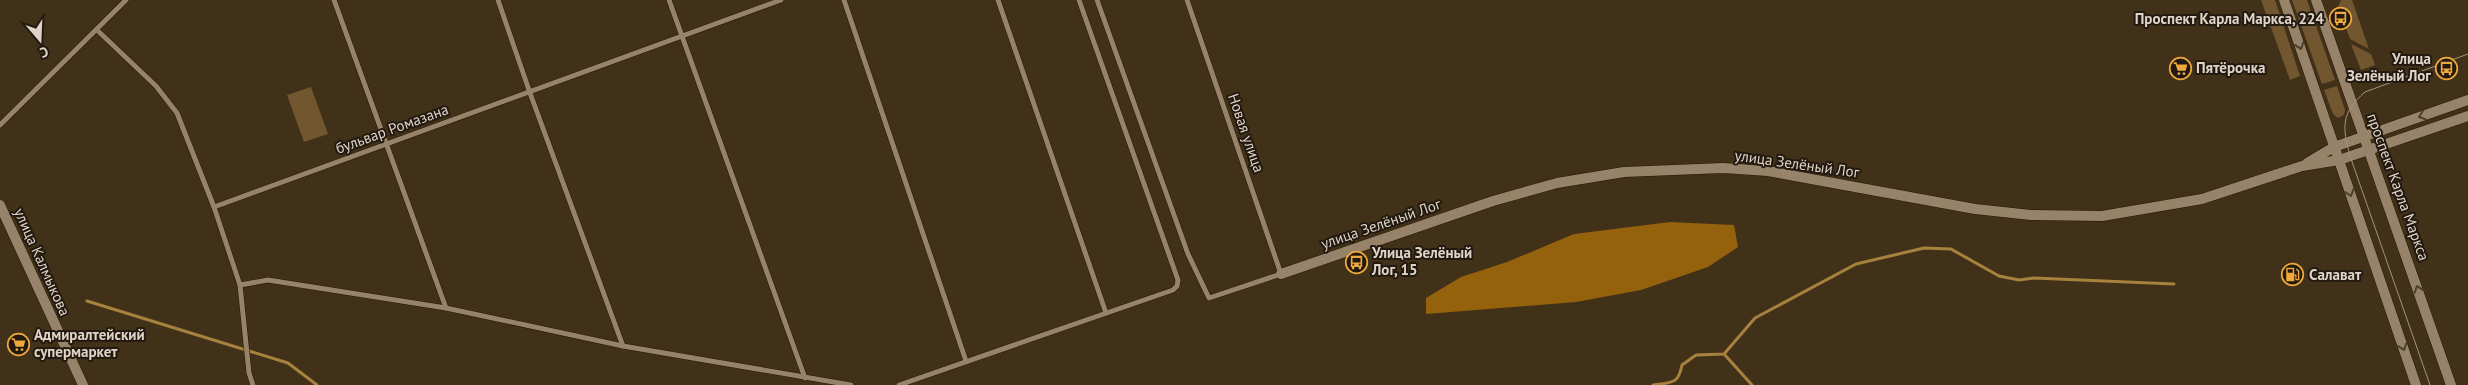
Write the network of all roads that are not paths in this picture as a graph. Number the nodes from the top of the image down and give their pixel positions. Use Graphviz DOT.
graph roads {
  1 [pos="126,0"];
  2 [pos="334,0"];
  3 [pos="498,0"];
  4 [pos="669,0"];
  5 [pos="782,0"];
  6 [pos="844,0"];
  7 [pos="998,0"];
  8 [pos="1079,0"];
  9 [pos="1097,0"];
  10 [pos="1187,0"];
  11 [pos="2284,0"];
  12 [pos="2316,0"];
  13 [pos="97,30"];
  14 [pos="681,35"];
  15 [pos="530,93"];
  16 [pos="2468,100"];
  17 [pos="2468,116"];
  18 [pos="0,125"];
  19 [pos="2364,137"];
  20 [pos="387,144"];
  21 [pos="2334,147"];
  22 [pos="2369,150"];
  23 [pos="2339,160"];
  24 [pos="2302,166"];
  25 [pos="0,205"];
  26 [pos="214,207"];
  27 [pos="1281,274"];
  28 [pos="240,285"];
  29 [pos="446,308"];
  30 [pos="1106,313"];
  31 [pos="624,346"];
  32 [pos="966,361"];
  33 [pos="805,378"];
  34 [pos="83,385"];
  35 [pos="253,385"];
  36 [pos="851,385"];
  37 [pos="899,385"];
  38 [pos="2416,385"];
  39 [pos="2451,385"];
  1 -- 13 [label="street"];
  2 -- 20 [label="street"];
  3 -- 15 [label="street"];
  4 -- 14 [label="street"];
  5 -- 14 [label="street, бульвар Ромазана"];
  6 -- 32 [label="street"];
  7 -- 30 [label="street"];
  8 -- 30 [label="street"];
  9 -- 27 [label="street, улица Зелёный Лог"];
  10 -- 27 [label="street, Новая улица"];
  11 -- 21 [label="street, one-way"];
  12 -- 19 [label="street, проспект Карла Маркса"];
  13 -- 18 [label="street"];
  13 -- 26 [label="street"];
  14 -- 15 [label="street, бульвар Ромазана"];
  14 -- 33 [label="street"];
  15 -- 20 [label="street, бульвар Ромазана"];
  15 -- 31 [label="street"];
  16 -- 19 [label="street, one-way"];
  17 -- 22 [label="street"];
  19 -- 21 [label="street"];
  19 -- 22 [label="street, проспект Карла Маркса"];
  20 -- 26 [label="street, бульвар Ромазана"];
  20 -- 29 [label="street"];
  21 -- 23 [label="street"];
  21 -- 24 [label="street"];
  22 -- 23 [label="street"];
  39 -- 22 [label="street, проспект Карла Маркса, one-way"];
  23 -- 24 [label="street"];
  23 -- 38 [label="street, one-way"];
  24 -- 27 [label="street, улица Зелёный Лог"];
  25 -- 34 [label="street, улица Калмыкова"];
  26 -- 28 [label="street"];
  28 -- 29 [label="street"];
  28 -- 35 [label="street"];
  29 -- 31 [label="street"];
  30 -- 32 [label="street"];
  31 -- 33 [label="street"];
  32 -- 37 [label="street"];
  33 -- 36 [label="street"];
}
